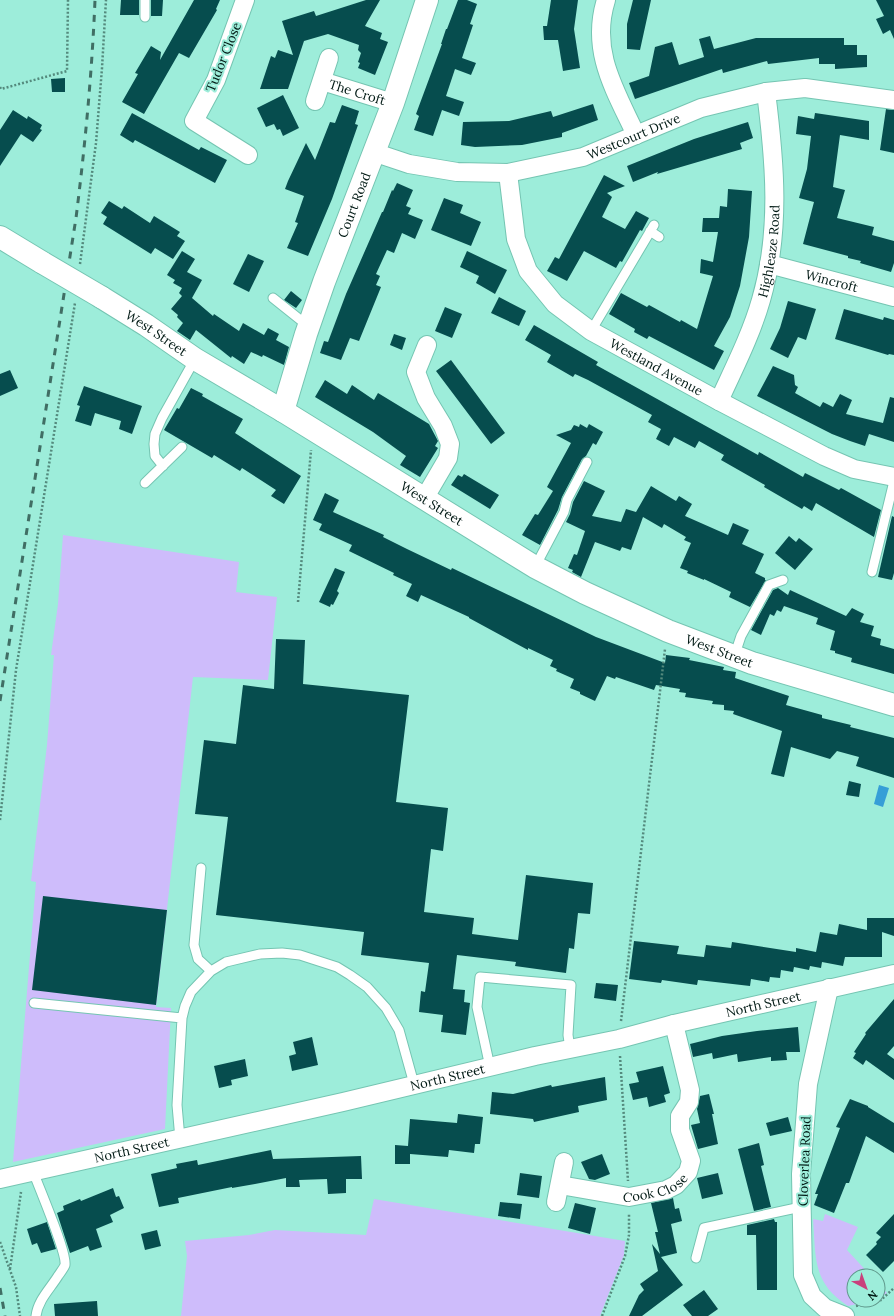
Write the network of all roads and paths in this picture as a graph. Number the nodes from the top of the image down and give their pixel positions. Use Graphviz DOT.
graph roads {
  1 [pos="68,0"];
  2 [pos="106,0"];
  3 [pos="145,0"];
  4 [pos="245,0"];
  5 [pos="427,0"];
  6 [pos="606,0"];
  7 [pos="145,17"];
  8 [pos="329,58"];
  9 [pos="322,81"];
  10 [pos="0,87"];
  11 [pos="766,92"];
  12 [pos="894,100"];
  13 [pos="315,101"];
  14 [pos="393,103"];
  15 [pos="636,135"];
  16 [pos="373,152"];
  17 [pos="248,154"];
  18 [pos="508,173"];
  19 [pos="659,237"];
  20 [pos="5,244"];
  21 [pos="769,264"];
  22 [pos="79,270"];
  23 [pos="894,297"];
  24 [pos="273,298"];
  25 [pos="75,300"];
  26 [pos="309,327"];
  27 [pos="591,331"];
  28 [pos="427,345"];
  29 [pos="195,359"];
  30 [pos="719,402"];
  31 [pos="283,411"];
  32 [pos="312,429"];
  33 [pos="182,447"];
  34 [pos="587,462"];
  35 [pos="163,466"];
  36 [pos="894,477"];
  37 [pos="894,481"];
  38 [pos="145,483"];
  39 [pos="424,499"];
  40 [pos="535,567"];
  41 [pos="872,572"];
  42 [pos="783,580"];
  43 [pos="298,602"];
  44 [pos="668,631"];
  45 [pos="734,657"];
  46 [pos="894,705"];
  47 [pos="0,820"];
  48 [pos="201,868"];
  49 [pos="211,971"];
  50 [pos="894,974"];
  51 [pos="830,988"];
  52 [pos="34,1002"];
  53 [pos="182,1018"];
  54 [pos="674,1024"];
  55 [pos="619,1039"];
  56 [pos="570,1049"];
  57 [pos="490,1067"];
  58 [pos="414,1084"];
  59 [pos="180,1139"];
  60 [pos="564,1162"];
  61 [pos="27,1173"];
  62 [pos="0,1179"];
  63 [pos="560,1185"];
  64 [pos="629,1197"];
  65 [pos="556,1202"];
  66 [pos="801,1207"];
  67 [pos="0,1242"];
  68 [pos="696,1258"];
  69 [pos="10,1269"];
  70 [pos="894,1288"];
  71 [pos="20,1316"];
  72 [pos="36,1316"];
  73 [pos="602,1316"];
  74 [pos="845,1316"];
  1 -- 10 [label="path"];
  2 -- 22 [label="path"];
  3 -- 7 [label="lane"];
  4 -- 17 [label="street, Tudor Close"];
  5 -- 14 [label="street, Court Road"];
  6 -- 15 [label="street"];
  8 -- 9 [label="street"];
  9 -- 13 [label="street"];
  9 -- 14 [label="street, The Croft"];
  11 -- 12 [label="street, Westcourt Drive"];
  11 -- 15 [label="street, Westcourt Drive"];
  11 -- 21 [label="street, Highleaze Road"];
  14 -- 16 [label="street, Court Road"];
  15 -- 18 [label="street, Westcourt Drive"];
  16 -- 18 [label="street, Westcourt Drive"];
  16 -- 26 [label="street, Court Road"];
  18 -- 27 [label="street, Westland Avenue"];
  19 -- 27 [label="lane"];
  20 -- 29 [label="street, West Street, bridge"];
  21 -- 23 [label="street, Wincroft"];
  21 -- 30 [label="street, Highleaze Road"];
  24 -- 26 [label="lane"];
  25 -- 47 [label="path"];
  26 -- 31 [label="street, Court Road"];
  27 -- 30 [label="street, Westland Avenue"];
  28 -- 39 [label="street"];
  29 -- 31 [label="street, West Street"];
  29 -- 35 [label="lane"];
  30 -- 36 [label="street, Westland Avenue"];
  31 -- 32 [label="street, West Street"];
  32 -- 39 [label="street, West Street"];
  32 -- 43 [label="path"];
  33 -- 35 [label="lane"];
  34 -- 40 [label="lane"];
  35 -- 38 [label="lane"];
  37 -- 41 [label="lane"];
  39 -- 40 [label="street, West Street"];
  40 -- 44 [label="street, West Street"];
  42 -- 45 [label="lane"];
  44 -- 45 [label="street, West Street"];
  44 -- 55 [label="path"];
  45 -- 46 [label="street, West Street"];
  48 -- 49 [label="lane"];
  49 -- 53 [label="lane"];
  49 -- 58 [label="lane"];
  50 -- 51 [label="street, North Street"];
  51 -- 54 [label="street, North Street"];
  51 -- 66 [label="street, Cloverlea Road"];
  52 -- 53 [label="lane"];
  53 -- 59 [label="lane"];
  54 -- 55 [label="street, North Street"];
  54 -- 64 [label="street, Cook Close"];
  55 -- 56 [label="street, North Street"];
  55 -- 64 [label="path"];
  56 -- 57 [label="street, North Street"];
  56 -- 57 [label="lane"];
  57 -- 58 [label="street, North Street"];
  58 -- 59 [label="street, North Street"];
  59 -- 61 [label="street, North Street"];
  60 -- 63 [label="street"];
  61 -- 62 [label="street, North Street"];
  61 -- 69 [label="path"];
  61 -- 72 [label="lane"];
  63 -- 64 [label="street, Cook Close"];
  63 -- 65 [label="street"];
  64 -- 73 [label="path"];
  66 -- 68 [label="lane"];
  66 -- 74 [label="street, Cloverlea Road"];
  67 -- 69 [label="path"];
  69 -- 71 [label="path"];
  70 -- 74 [label="path"];
}
